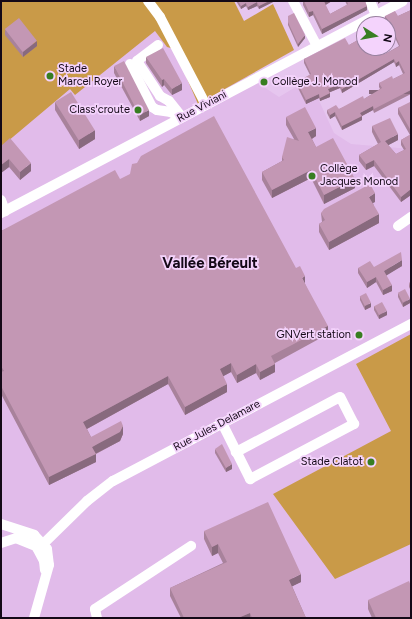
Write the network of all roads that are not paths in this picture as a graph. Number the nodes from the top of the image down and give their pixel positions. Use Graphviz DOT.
graph roads {
  1 [pos="148,1"];
  2 [pos="293,1"];
  3 [pos="370,1"];
  4 [pos="403,1"];
  5 [pos="376,15"];
  6 [pos="158,45"];
  7 [pos="317,46"];
  8 [pos="130,64"];
  9 [pos="206,105"];
  10 [pos="181,118"];
  11 [pos="1,200"];
  12 [pos="3,212"];
  13 [pos="411,217"];
  14 [pos="398,226"];
  15 [pos="411,324"];
  16 [pos="222,423"];
  17 [pos="236,452"];
  18 [pos="1,524"];
  19 [pos="1,543"];
  20 [pos="41,546"];
  21 [pos="191,546"];
  22 [pos="34,618"];
  23 [pos="97,618"];
  1 -- 9 [label="street"];
  2 -- 7 [label="street"];
  3 -- 5 [label="street"];
  4 -- 5 [label="street, Rue Viviani"];
  5 -- 7 [label="street, Rue Viviani"];
  6 -- 10 [label="street"];
  7 -- 9 [label="street, Rue Viviani"];
  8 -- 10 [label="street"];
  9 -- 10 [label="street, Rue Viviani"];
  10 -- 12 [label="street, Rue Viviani"];
  11 -- 12 [label="street"];
  13 -- 14 [label="street"];
  15 -- 16 [label="street, Rue Jules Delamare"];
  16 -- 17 [label="street"];
  16 -- 20 [label="street, Rue Jules Delamare"];
  17 -- 17 [label="street"];
  18 -- 20 [label="street"];
  19 -- 20 [label="street"];
  20 -- 22 [label="street"];
  21 -- 23 [label="street"];
}
